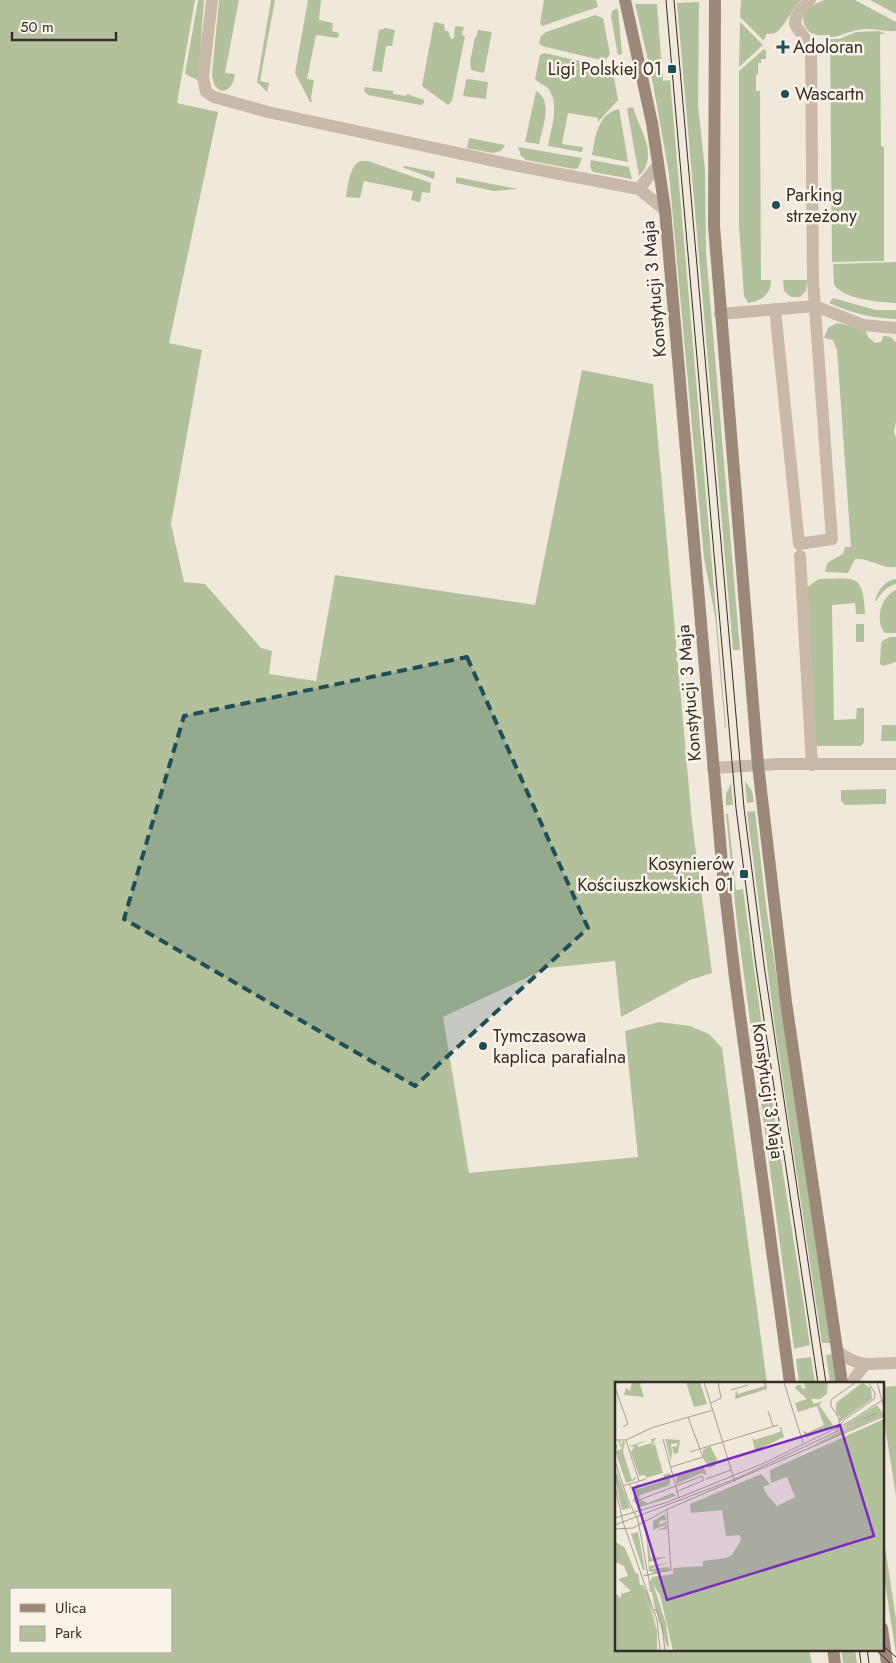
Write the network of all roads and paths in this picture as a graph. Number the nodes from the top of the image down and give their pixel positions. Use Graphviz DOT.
graph roads {
  1 [pos="212,0"];
  2 [pos="625,0"];
  3 [pos="715,0"];
  4 [pos="810,0"];
  5 [pos="658,165"];
  6 [pos="639,189"];
  7 [pos="665,210"];
  8 [pos="815,306"];
  9 [pos="775,309"];
  10 [pos="720,314"];
  11 [pos="896,328"];
  12 [pos="800,556"];
  13 [pos="812,764"];
  14 [pos="896,764"];
  15 [pos="758,765"];
  16 [pos="713,768"];
  17 [pos="838,1352"];
  18 [pos="896,1363"];
  19 [pos="865,1365"];
  20 [pos="790,1382"];
  21 [pos="842,1382"];
  22 [pos="853,1382"];
  23 [pos="884,1640"];
  24 [pos="833,1650"];
  25 [pos="835,1663"];
  26 [pos="888,1663"];
  1 -- 6 [label="street"];
  2 -- 5 [label="street, Konstytucji 3 Maja"];
  3 -- 10 [label="street, Konstytucji 3 Maja"];
  4 -- 8 [label="street"];
  5 -- 6 [label="street"];
  5 -- 7 [label="street, Konstytucji 3 Maja"];
  6 -- 7 [label="street"];
  7 -- 16 [label="street, Konstytucji 3 Maja"];
  8 -- 9 [label="street"];
  8 -- 9 [label="street"];
  8 -- 11 [label="street"];
  9 -- 10 [label="street"];
  10 -- 15 [label="street, Konstytucji 3 Maja"];
  12 -- 13 [label="street"];
  13 -- 14 [label="street"];
  13 -- 15 [label="street"];
  15 -- 16 [label="street"];
  15 -- 17 [label="street, Konstytucji 3 Maja"];
  16 -- 20 [label="street, Konstytucji 3 Maja"];
  17 -- 19 [label="street"];
  17 -- 21 [label="street, Konstytucji 3 Maja"];
  18 -- 19 [label="street"];
  19 -- 22 [label="street"];
  23 -- 26 [label="street"];
  24 -- 25 [label="street"];
}
